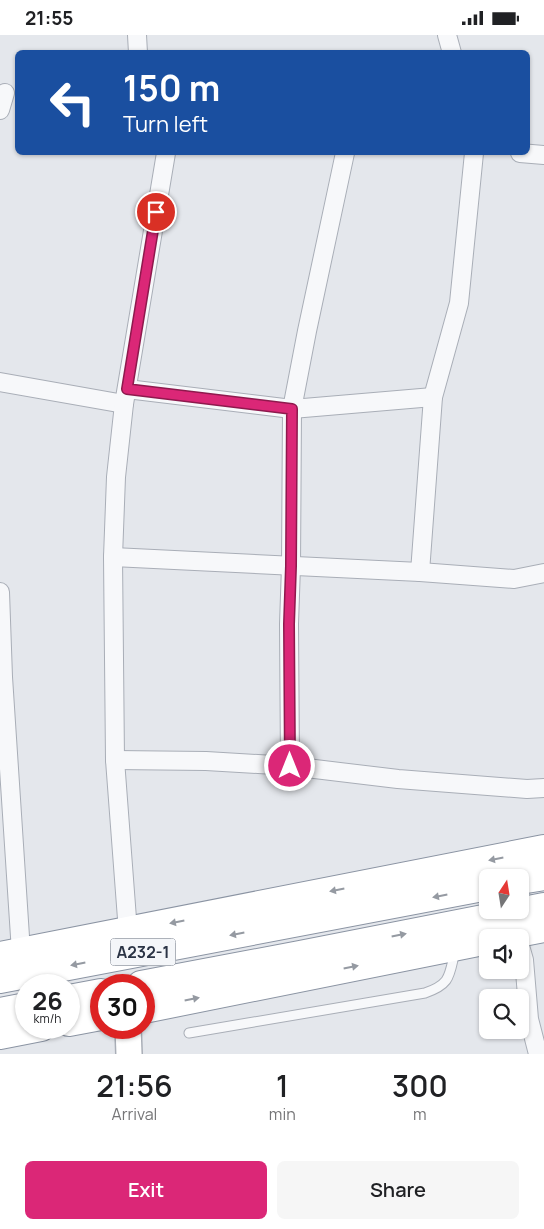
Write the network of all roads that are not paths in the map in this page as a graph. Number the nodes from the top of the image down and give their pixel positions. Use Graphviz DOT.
graph roads {
  1 [pos="137,35"];
  2 [pos="447,35"];
  3 [pos="138,50"];
  4 [pos="451,50"];
  5 [pos="7,94"];
  6 [pos="0,110"];
  7 [pos="530,154"];
  8 [pos="166,155"];
  9 [pos="345,155"];
  10 [pos="474,155"];
  11 [pos="544,155"];
  12 [pos="0,383"];
  13 [pos="125,397"];
  14 [pos="433,397"];
  15 [pos="292,409"];
  16 [pos="113,557"];
  17 [pos="291,566"];
  18 [pos="420,572"];
  19 [pos="544,573"];
  20 [pos="0,591"];
  21 [pos="115,760"];
  22 [pos="290,766"];
  23 [pos="544,788"];
  24 [pos="544,849"];
  25 [pos="544,876"];
  26 [pos="529,878"];
  27 [pos="479,888"];
  28 [pos="544,907"];
  29 [pos="544,928"];
  30 [pos="128,931"];
  31 [pos="529,933"];
  32 [pos="479,942"];
  33 [pos="456,946"];
  34 [pos="10,954"];
  35 [pos="0,979"];
  36 [pos="525,979"];
  37 [pos="155,982"];
  38 [pos="155,1007"];
  39 [pos="15,1009"];
  40 [pos="0,1012"];
  41 [pos="15,1032"];
  42 [pos="189,1033"];
  43 [pos="0,1035"];
  44 [pos="128,1039"];
  45 [pos="129,1054"];
  46 [pos="538,1054"];
  1 -- 3 [label="street"];
  2 -- 4 [label="street"];
  5 -- 6 [label="street"];
  7 -- 11 [label="street"];
  8 -- 13 [label="street"];
  9 -- 15 [label="street"];
  10 -- 14 [label="street"];
  12 -- 13 [label="street"];
  13 -- 15 [label="street"];
  13 -- 16 [label="street"];
  14 -- 15 [label="street"];
  14 -- 18 [label="street"];
  15 -- 17 [label="street"];
  16 -- 17 [label="street"];
  16 -- 21 [label="street"];
  17 -- 18 [label="street"];
  17 -- 22 [label="street"];
  18 -- 19 [label="street"];
  20 -- 34 [label="street"];
  21 -- 22 [label="street"];
  21 -- 30 [label="street"];
  22 -- 23 [label="street"];
  24 -- 30 [label="highway, one-way"];
  25 -- 26 [label="highway"];
  27 -- 35 [label="highway, A232-1, one-way"];
  37 -- 28 [label="highway, A232-1, one-way"];
  29 -- 31 [label="highway"];
  30 -- 34 [label="highway"];
  32 -- 33 [label="highway"];
  38 -- 33 [label="highway, one-way"];
  33 -- 42 [label="lane"];
  36 -- 46 [label="street"];
  39 -- 40 [label="highway"];
  41 -- 43 [label="highway"];
  44 -- 45 [label="main road"];
}
